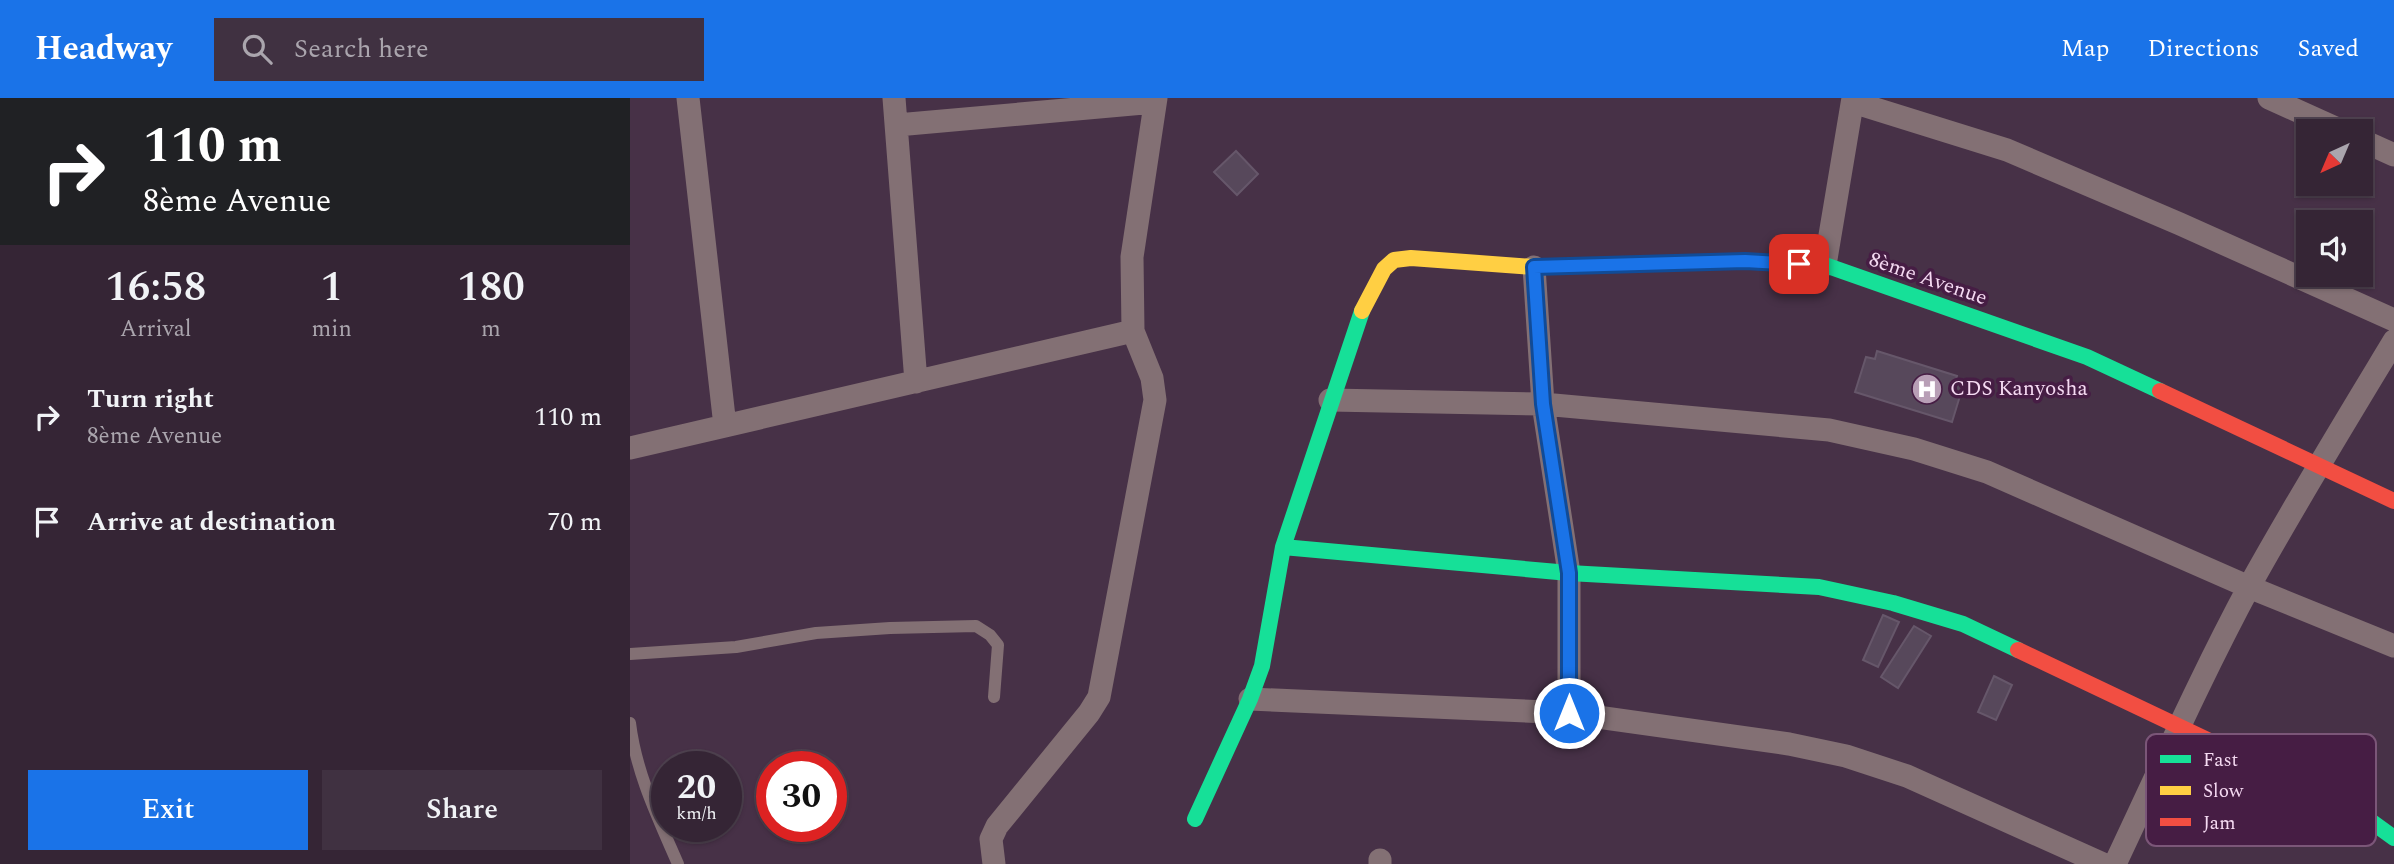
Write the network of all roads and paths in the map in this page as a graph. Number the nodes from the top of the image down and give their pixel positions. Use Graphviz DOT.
graph roads {
  1 [pos="688,98"];
  2 [pos="894,98"];
  3 [pos="2269,98"];
  4 [pos="1156,100"];
  5 [pos="1853,100"];
  6 [pos="2315,119"];
  7 [pos="897,125"];
  8 [pos="2373,145"];
  9 [pos="2394,155"];
  10 [pos="1825,265"];
  11 [pos="1534,267"];
  12 [pos="2394,320"];
  13 [pos="1133,331"];
  14 [pos="2394,341"];
  15 [pos="916,382"];
  16 [pos="1330,400"];
  17 [pos="1543,404"];
  18 [pos="725,426"];
  19 [pos="630,449"];
  20 [pos="2319,464"];
  21 [pos="2394,501"];
  22 [pos="1283,547"];
  23 [pos="1569,573"];
  24 [pos="2249,587"];
  25 [pos="2394,646"];
  26 [pos="630,654"];
  27 [pos="994,697"];
  28 [pos="1250,699"];
  29 [pos="1569,713"];
  30 [pos="630,723"];
  31 [pos="2179,727"];
  32 [pos="2176,734"];
  33 [pos="2194,734"];
  34 [pos="2146,798"];
  35 [pos="1195,820"];
  36 [pos="2376,824"];
  37 [pos="2394,838"];
  38 [pos="678,864"];
  39 [pos="994,864"];
  40 [pos="2103,864"];
  41 [pos="2115,864"];
  1 -- 18 [label="street"];
  2 -- 7 [label="street"];
  3 -- 6 [label="street"];
  4 -- 7 [label="street"];
  4 -- 13 [label="street"];
  5 -- 10 [label="street"];
  5 -- 12 [label="street"];
  7 -- 15 [label="street"];
  8 -- 9 [label="street"];
  10 -- 11 [label="street, 8ème Avenue"];
  10 -- 20 [label="street, 8ème Avenue"];
  11 -- 16 [label="street, 8ème Avenue"];
  11 -- 17 [label="street"];
  13 -- 15 [label="street"];
  13 -- 39 [label="street"];
  14 -- 20 [label="street"];
  15 -- 18 [label="street"];
  16 -- 17 [label="street"];
  16 -- 22 [label="street"];
  17 -- 23 [label="street"];
  17 -- 24 [label="street"];
  18 -- 19 [label="street"];
  20 -- 21 [label="street, 8ème Avenue"];
  20 -- 24 [label="street"];
  22 -- 23 [label="street"];
  22 -- 28 [label="street"];
  23 -- 29 [label="street"];
  23 -- 31 [label="street"];
  24 -- 25 [label="street"];
  24 -- 31 [label="street"];
  26 -- 27 [label="lane"];
  28 -- 29 [label="street"];
  28 -- 35 [label="street"];
  29 -- 40 [label="street"];
  30 -- 38 [label="lane"];
  31 -- 32 [label="street"];
  31 -- 33 [label="street"];
  34 -- 41 [label="street"];
  36 -- 37 [label="street"];
}
